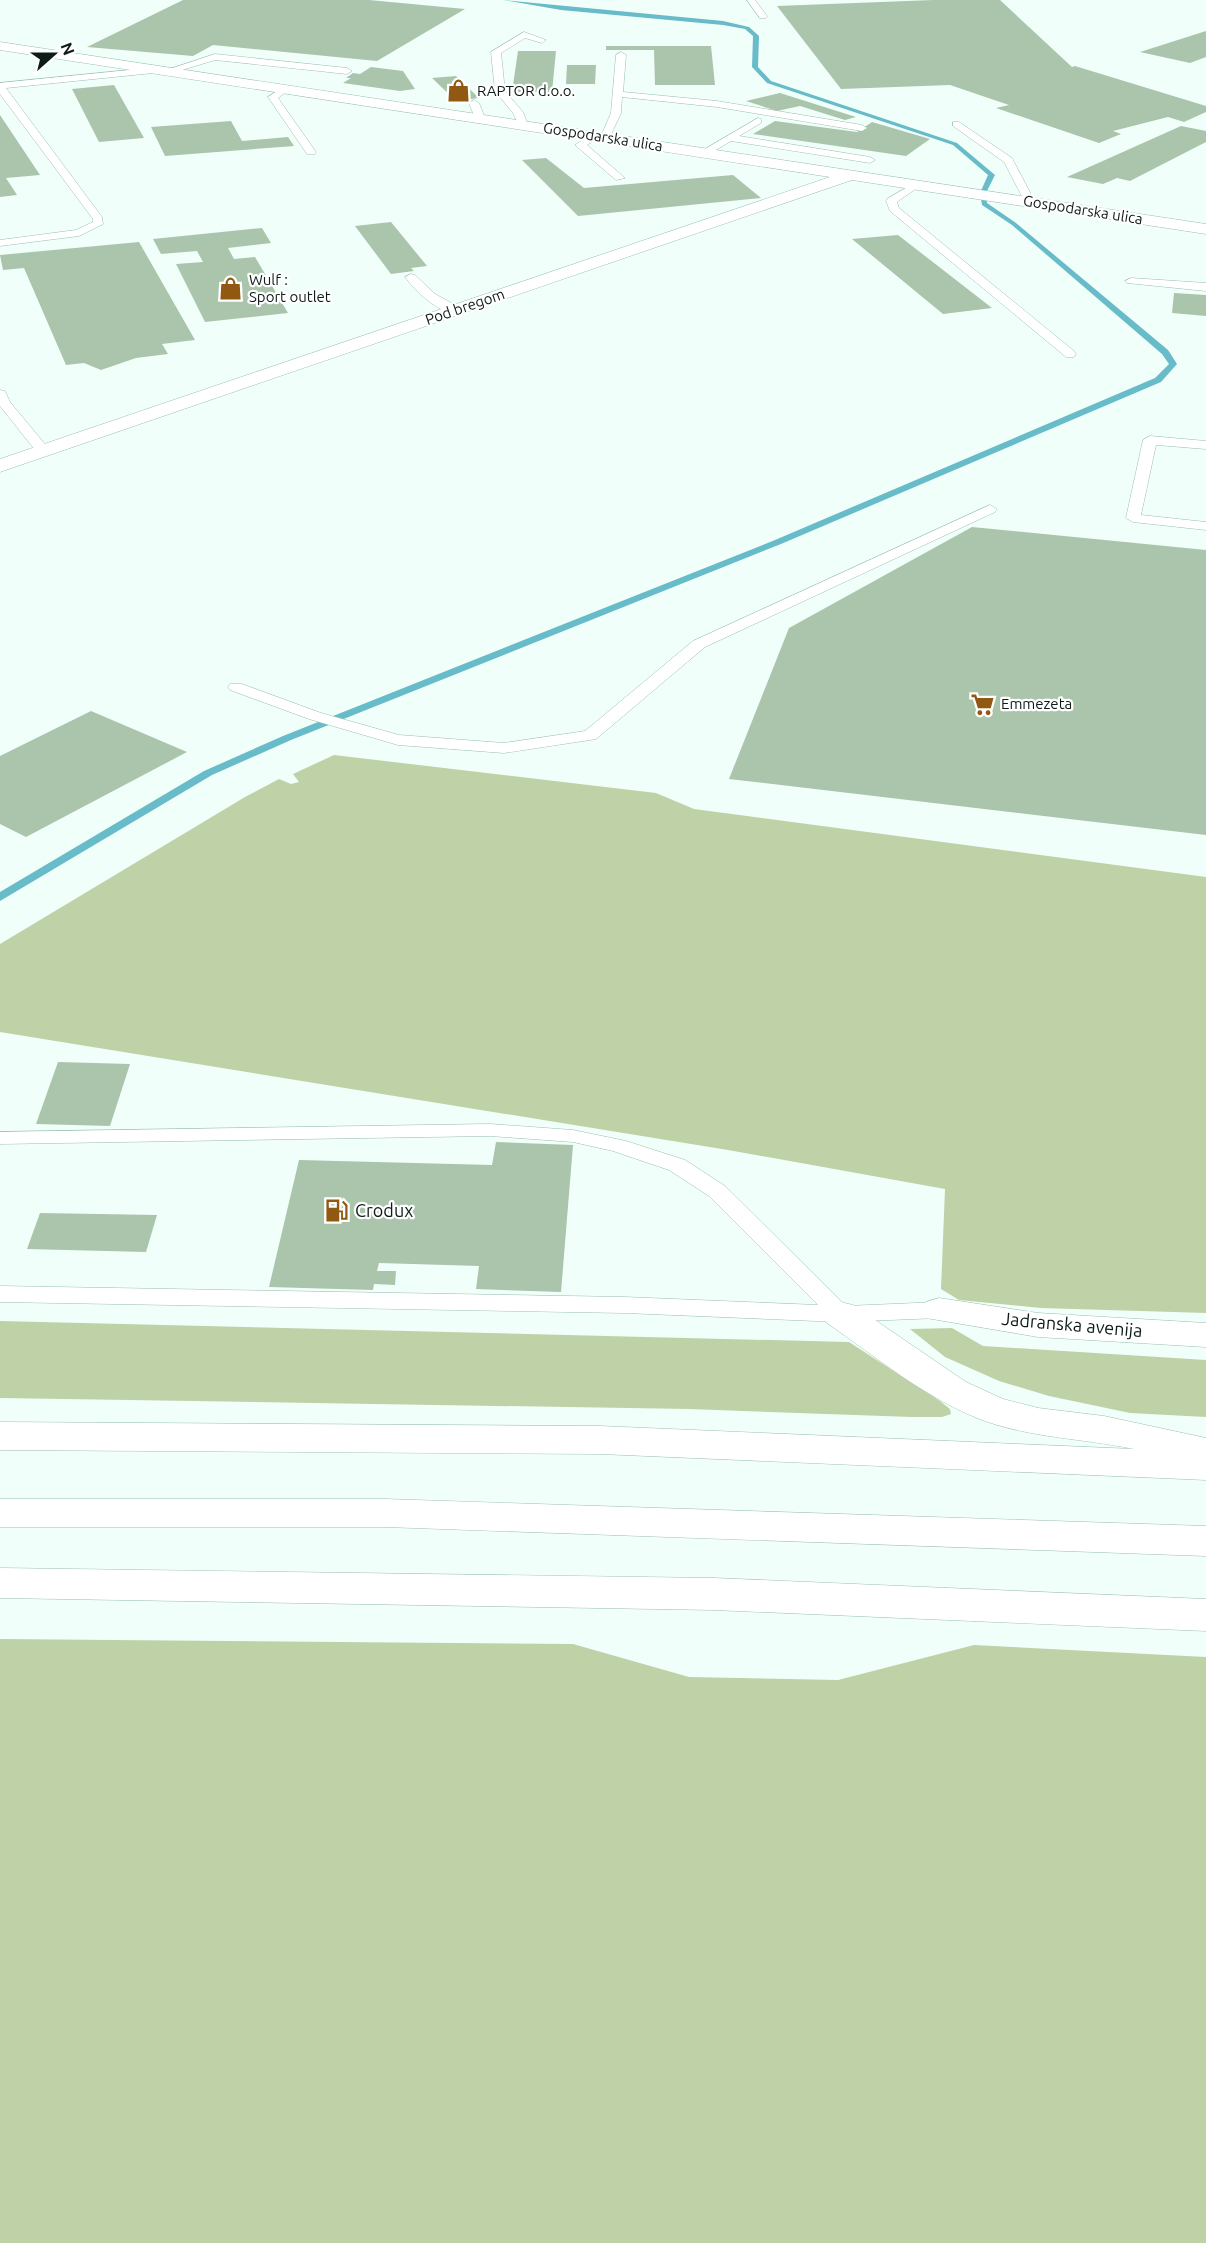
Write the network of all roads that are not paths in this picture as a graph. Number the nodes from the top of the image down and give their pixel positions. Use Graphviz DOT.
graph roads {
  1 [pos="751,0"];
  2 [pos="763,16"];
  3 [pos="542,40"];
  4 [pos="0,46"];
  5 [pos="621,55"];
  6 [pos="164,71"];
  7 [pos="347,71"];
  8 [pos="0,87"];
  9 [pos="285,89"];
  10 [pos="617,94"];
  11 [pos="474,103"];
  12 [pos="480,118"];
  13 [pos="758,121"];
  14 [pos="956,124"];
  15 [pos="524,125"];
  16 [pos="862,128"];
  17 [pos="600,136"];
  18 [pos="729,138"];
  19 [pos="311,152"];
  20 [pos="705,152"];
  21 [pos="870,160"];
  22 [pos="853,174"];
  23 [pos="620,178"];
  24 [pos="916,185"];
  25 [pos="1030,202"];
  26 [pos="1206,229"];
  27 [pos="0,243"];
  28 [pos="411,277"];
  29 [pos="1131,281"];
  30 [pos="1206,287"];
  31 [pos="455,310"];
  32 [pos="1070,354"];
  33 [pos="0,394"];
  34 [pos="1206,445"];
  35 [pos="44,452"];
  36 [pos="0,466"];
  37 [pos="990,509"];
  38 [pos="1206,526"];
  39 [pos="236,687"];
  40 [pos="0,1138"];
  41 [pos="0,1294"];
  42 [pos="939,1310"];
  43 [pos="840,1314"];
  44 [pos="1206,1335"];
  45 [pos="0,1436"];
  46 [pos="1206,1452"];
  47 [pos="1206,1466"];
  48 [pos="0,1513"];
  49 [pos="1206,1541"];
  50 [pos="0,1583"];
  51 [pos="1206,1615"];
  1 -- 2 [label="lane"];
  3 -- 15 [label="lane"];
  4 -- 6 [label="main road, Gospodarska ulica"];
  5 -- 10 [label="lane"];
  6 -- 7 [label="lane"];
  6 -- 8 [label="lane"];
  6 -- 9 [label="main road, Gospodarska ulica"];
  8 -- 27 [label="lane"];
  9 -- 12 [label="main road, Gospodarska ulica"];
  9 -- 19 [label="lane"];
  10 -- 16 [label="lane"];
  10 -- 17 [label="lane"];
  11 -- 12 [label="lane"];
  12 -- 15 [label="main road, Gospodarska ulica"];
  13 -- 18 [label="lane"];
  14 -- 25 [label="lane"];
  15 -- 17 [label="main road, Gospodarska ulica"];
  17 -- 20 [label="main road, Gospodarska ulica"];
  17 -- 23 [label="lane"];
  18 -- 20 [label="lane"];
  18 -- 21 [label="lane"];
  20 -- 22 [label="main road, Gospodarska ulica"];
  22 -- 24 [label="main road, Gospodarska ulica"];
  22 -- 31 [label="main road, Pod bregom"];
  24 -- 25 [label="main road, Gospodarska ulica"];
  24 -- 32 [label="lane"];
  25 -- 26 [label="main road, Gospodarska ulica"];
  28 -- 31 [label="lane"];
  29 -- 30 [label="lane"];
  31 -- 35 [label="main road, Pod bregom"];
  33 -- 35 [label="lane"];
  34 -- 38 [label="lane"];
  35 -- 36 [label="main road, Pod bregom"];
  37 -- 39 [label="lane"];
  40 -- 43 [label="lane"];
  41 -- 43 [label="lane"];
  42 -- 43 [label="lane"];
  42 -- 44 [label="main road, Jadranska avenija"];
  43 -- 46 [label="main road"];
  45 -- 47 [label="main road"];
  48 -- 49 [label="main road"];
  50 -- 51 [label="main road"];
}
